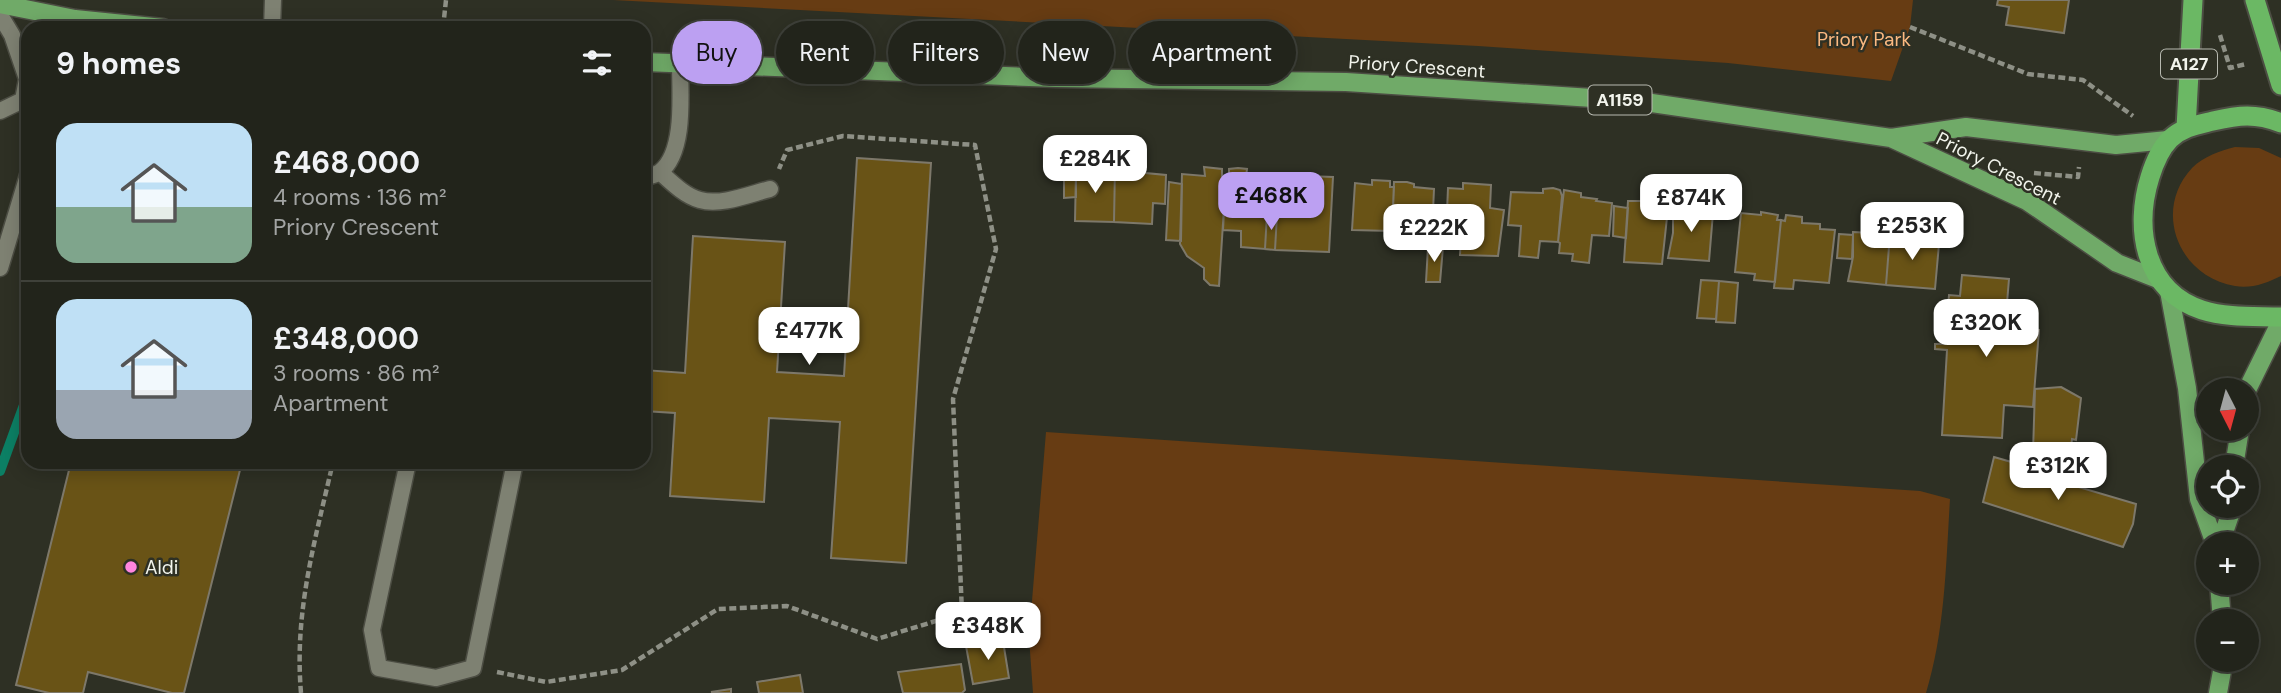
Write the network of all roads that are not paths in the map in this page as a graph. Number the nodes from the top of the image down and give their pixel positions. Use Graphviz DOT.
graph roads {
  1 [pos="274,0"];
  2 [pos="2193,0"];
  3 [pos="2255,0"];
  4 [pos="0,4"];
  5 [pos="0,15"];
  6 [pos="66,21"];
  7 [pos="272,21"];
  8 [pos="21,61"];
  9 [pos="651,62"];
  10 [pos="672,64"];
  11 [pos="762,67"];
  12 [pos="680,84"];
  13 [pos="2281,85"];
  14 [pos="21,101"];
  15 [pos="0,111"];
  16 [pos="2281,123"];
  17 [pos="2186,128"];
  18 [pos="1891,138"];
  19 [pos="2168,141"];
  20 [pos="660,172"];
  21 [pos="651,175"];
  22 [pos="770,189"];
  23 [pos="21,198"];
  24 [pos="0,268"];
  25 [pos="2164,285"];
  26 [pos="2281,319"];
  27 [pos="2253,378"];
  28 [pos="406,469"];
  29 [pos="514,469"];
  30 [pos="2213,532"];
  31 [pos="2222,672"];
  32 [pos="2218,693"];
  1 -- 7 [label="lane"];
  2 -- 17 [label="highway, A127"];
  3 -- 13 [label="highway"];
  4 -- 6 [label="main road"];
  5 -- 8 [label="lane"];
  9 -- 10 [label="main road, Priory Crescent / A1159"];
  11 -- 18 [label="main road, Priory Crescent / A1159"];
  12 -- 20 [label="lane"];
  14 -- 15 [label="lane"];
  16 -- 17 [label="highway"];
  17 -- 19 [label="highway"];
  18 -- 19 [label="main road, Priory Crescent / A1159"];
  18 -- 25 [label="main road, Priory Crescent / A1159"];
  19 -- 25 [label="highway"];
  20 -- 21 [label="lane"];
  20 -- 22 [label="lane"];
  23 -- 24 [label="lane"];
  25 -- 26 [label="highway"];
  25 -- 30 [label="main road"];
  26 -- 27 [label="main road"];
  28 -- 29 [label="lane"];
  31 -- 32 [label="main road"];
}
